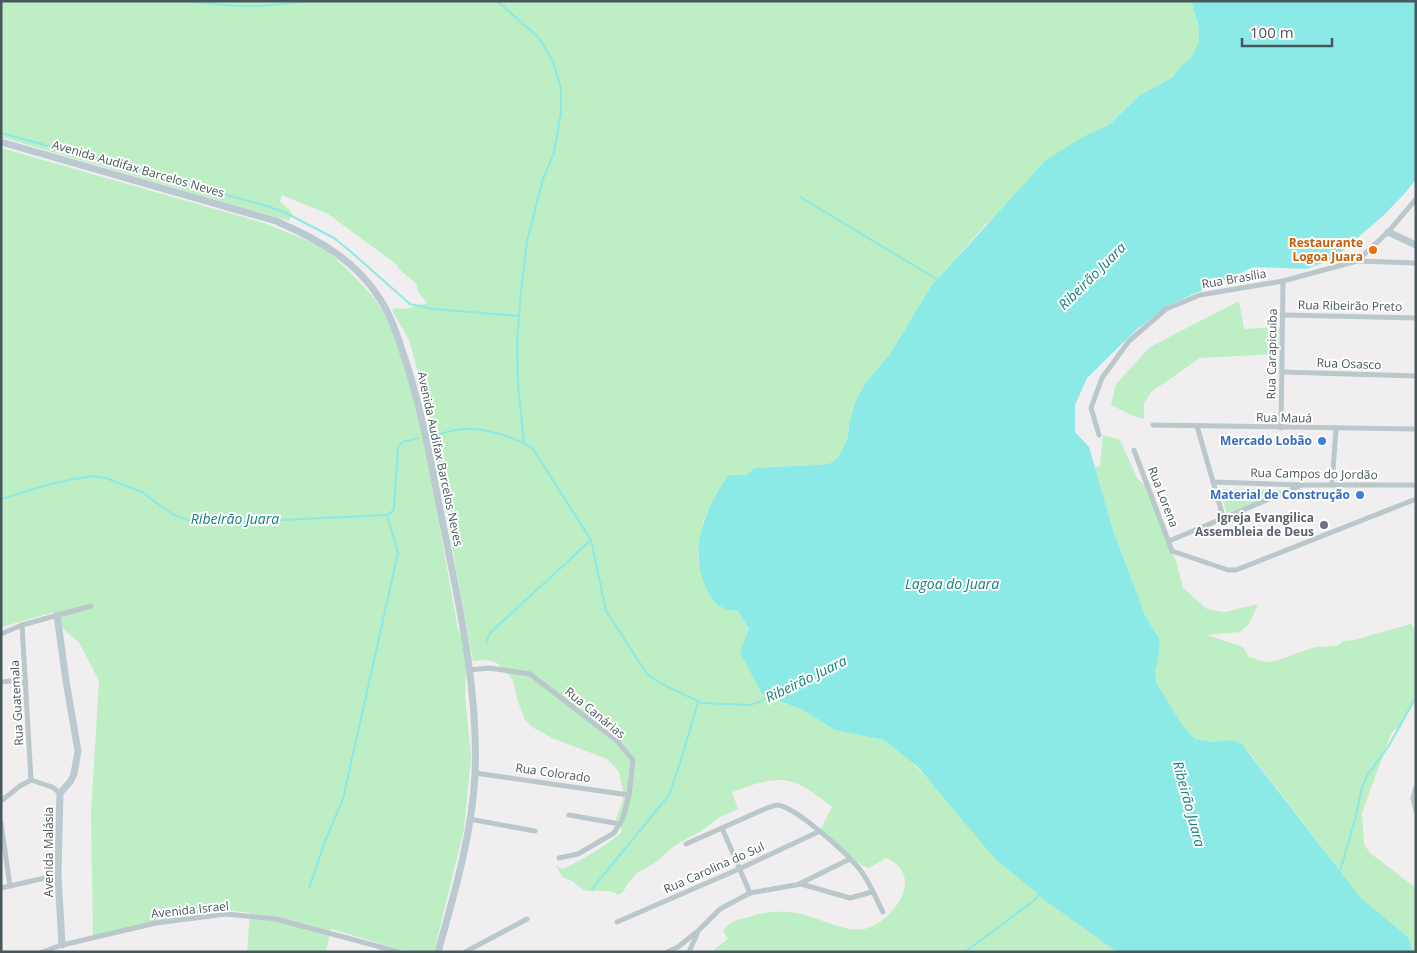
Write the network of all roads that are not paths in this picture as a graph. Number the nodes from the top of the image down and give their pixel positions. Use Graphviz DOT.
graph roads {
  1 [pos="1,142"];
  2 [pos="1416,199"];
  3 [pos="1408,208"];
  4 [pos="1416,208"];
  5 [pos="1388,232"];
  6 [pos="1416,245"];
  7 [pos="1357,261"];
  8 [pos="1416,263"];
  9 [pos="1283,281"];
  10 [pos="1283,315"];
  11 [pos="1416,318"];
  12 [pos="1282,372"];
  13 [pos="1416,376"];
  14 [pos="1153,425"];
  15 [pos="1197,426"];
  16 [pos="1281,428"];
  17 [pos="1336,429"];
  18 [pos="1416,430"];
  19 [pos="1099,434"];
  20 [pos="1134,450"];
  21 [pos="1213,482"];
  22 [pos="1332,484"];
  23 [pos="1303,485"];
  24 [pos="1416,485"];
  25 [pos="1416,499"];
  26 [pos="1224,520"];
  27 [pos="1169,541"];
  28 [pos="91,606"];
  29 [pos="57,615"];
  30 [pos="22,626"];
  31 [pos="1,634"];
  32 [pos="469,670"];
  33 [pos="1,682"];
  34 [pos="26,683"];
  35 [pos="475,773"];
  36 [pos="31,780"];
  37 [pos="1416,787"];
  38 [pos="60,793"];
  39 [pos="629,795"];
  40 [pos="1,801"];
  41 [pos="1416,811"];
  42 [pos="569,815"];
  43 [pos="470,819"];
  44 [pos="1,823"];
  45 [pos="620,824"];
  46 [pos="722,828"];
  47 [pos="535,831"];
  48 [pos="820,831"];
  49 [pos="686,844"];
  50 [pos="559,858"];
  51 [pos="850,859"];
  52 [pos="739,869"];
  53 [pos="58,875"];
  54 [pos="801,884"];
  55 [pos="10,886"];
  56 [pos="1,888"];
  57 [pos="872,892"];
  58 [pos="750,893"];
  59 [pos="883,912"];
  60 [pos="528,918"];
  61 [pos="617,922"];
  62 [pos="698,931"];
  63 [pos="62,945"];
  64 [pos="42,952"];
  65 [pos="399,952"];
  66 [pos="438,952"];
  67 [pos="465,952"];
  68 [pos="667,952"];
  69 [pos="689,952"];
  1 -- 32 [label="main road, Avenida Audifax Barcelos Neves"];
  2 -- 3 [label="street, Rua Brasília"];
  3 -- 4 [label="street"];
  3 -- 5 [label="street, Rua Brasília"];
  5 -- 6 [label="main road"];
  5 -- 7 [label="street, Rua Brasília"];
  7 -- 8 [label="street"];
  7 -- 9 [label="street, Rua Brasília"];
  9 -- 10 [label="street, Rua Carapicuíba"];
  9 -- 19 [label="street, Rua Brasília"];
  10 -- 11 [label="street, Rua Ribeirão Preto"];
  10 -- 12 [label="street, Rua Carapicuíba"];
  12 -- 13 [label="street, Rua Osasco"];
  12 -- 16 [label="street, Rua Carapicuíba"];
  14 -- 15 [label="street, Rua Mauá"];
  15 -- 16 [label="street, Rua Mauá"];
  15 -- 21 [label="street"];
  16 -- 17 [label="street, Rua Mauá"];
  17 -- 18 [label="street, Rua Mauá"];
  17 -- 22 [label="street"];
  20 -- 27 [label="street, Rua Lorena"];
  21 -- 23 [label="street, Rua Campos do Jordão"];
  21 -- 26 [label="street"];
  22 -- 23 [label="street, Rua Campos do Jordão"];
  22 -- 24 [label="street, Rua Campos do Jordão"];
  23 -- 26 [label="street"];
  25 -- 27 [label="street, Rua Lorena"];
  26 -- 27 [label="street"];
  28 -- 29 [label="street"];
  29 -- 30 [label="street"];
  29 -- 38 [label="main road, Avenida Malásia"];
  30 -- 31 [label="street"];
  30 -- 34 [label="street, Rua Guatemala"];
  32 -- 35 [label="main road, Avenida Audifax Barcelos Neves"];
  32 -- 39 [label="street, Rua Canárias"];
  33 -- 34 [label="street"];
  34 -- 36 [label="street, Rua Guatemala"];
  35 -- 39 [label="street, Rua Colorado"];
  35 -- 43 [label="main road, Avenida Audifax Barcelos Neves"];
  36 -- 38 [label="street"];
  36 -- 40 [label="street"];
  37 -- 41 [label="street"];
  38 -- 53 [label="main road, Avenida Malásia"];
  39 -- 45 [label="street, Rua Canárias"];
  42 -- 45 [label="street"];
  43 -- 47 [label="street"];
  43 -- 66 [label="main road, Avenida Audifax Barcelos Neves"];
  44 -- 55 [label="street"];
  45 -- 50 [label="street, Rua Canárias"];
  46 -- 48 [label="street"];
  46 -- 49 [label="street"];
  46 -- 52 [label="street"];
  48 -- 51 [label="street"];
  48 -- 52 [label="street, Rua Carolina do Sul"];
  51 -- 54 [label="street"];
  51 -- 57 [label="street"];
  52 -- 58 [label="street"];
  52 -- 61 [label="street, Rua Carolina do Sul"];
  53 -- 55 [label="street"];
  53 -- 63 [label="main road, Avenida Malásia"];
  54 -- 57 [label="street"];
  54 -- 58 [label="street"];
  55 -- 56 [label="street"];
  57 -- 59 [label="street"];
  58 -- 62 [label="street"];
  60 -- 67 [label="street"];
  62 -- 68 [label="street"];
  62 -- 69 [label="street"];
  63 -- 64 [label="street, Avenida Israel"];
  63 -- 65 [label="street, Avenida Israel"];
}
